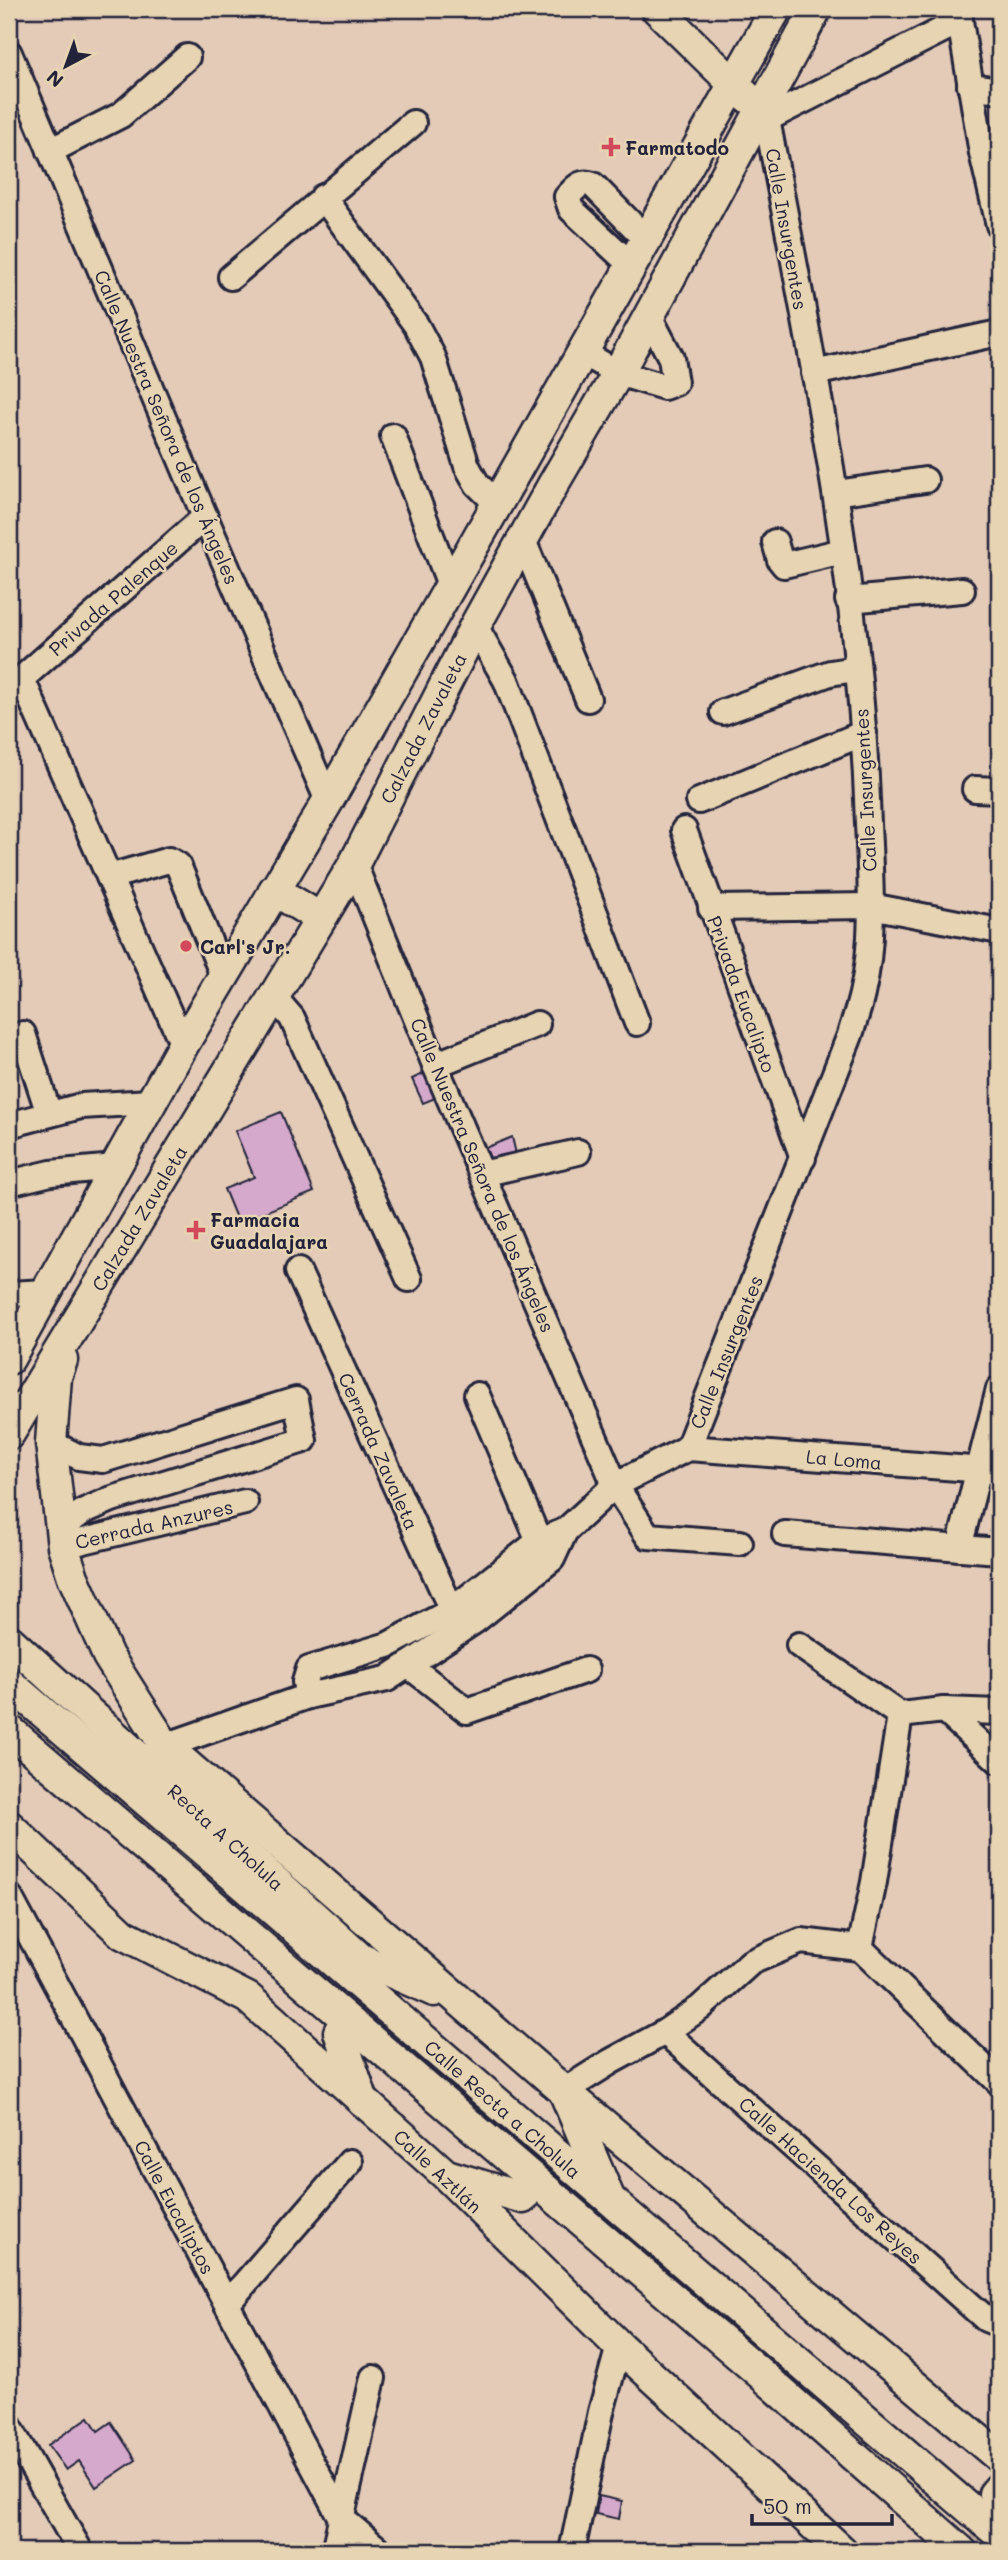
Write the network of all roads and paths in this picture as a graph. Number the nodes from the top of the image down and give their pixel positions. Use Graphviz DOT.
graph roads {
  1 [pos="657,9"];
  2 [pos="776,9"];
  3 [pos="816,9"];
  4 [pos="960,15"];
  5 [pos="9,53"];
  6 [pos="187,57"];
  7 [pos="734,83"];
  8 [pos="970,86"];
  9 [pos="999,90"];
  10 [pos="763,114"];
  11 [pos="413,123"];
  12 [pos="50,151"];
  13 [pos="323,197"];
  14 [pos="999,225"];
  15 [pos="646,239"];
  16 [pos="631,265"];
  17 [pos="231,277"];
  18 [pos="649,316"];
  19 [pos="999,333"];
  20 [pos="582,352"];
  21 [pos="618,373"];
  22 [pos="814,373"];
  23 [pos="393,436"];
  24 [pos="925,480"];
  25 [pos="836,492"];
  26 [pos="497,504"];
  27 [pos="205,517"];
  28 [pos="523,540"];
  29 [pos="434,541"];
  30 [pos="775,542"];
  31 [pos="472,547"];
  32 [pos="843,551"];
  33 [pos="450,585"];
  34 [pos="962,590"];
  35 [pos="848,600"];
  36 [pos="475,626"];
  37 [pos="856,669"];
  38 [pos="15,684"];
  39 [pos="588,699"];
  40 [pos="723,712"];
  41 [pos="864,733"];
  42 [pos="328,801"];
  43 [pos="699,801"];
  44 [pos="684,830"];
  45 [pos="354,864"];
  46 [pos="109,877"];
  47 [pos="274,890"];
  48 [pos="871,906"];
  49 [pos="711,908"];
  50 [pos="320,918"];
  51 [pos="999,931"];
  52 [pos="224,978"];
  53 [pos="274,997"];
  54 [pos="637,1023"];
  55 [pos="537,1024"];
  56 [pos="23,1034"];
  57 [pos="183,1045"];
  58 [pos="435,1065"];
  59 [pos="151,1102"];
  60 [pos="49,1114"];
  61 [pos="9,1125"];
  62 [pos="578,1152"];
  63 [pos="803,1158"];
  64 [pos="115,1167"];
  65 [pos="482,1174"];
  66 [pos="9,1183"];
  67 [pos="298,1271"];
  68 [pos="409,1279"];
  69 [pos="9,1294"];
  70 [pos="42,1300"];
  71 [pos="76,1320"];
  72 [pos="9,1339"];
  73 [pos="9,1359"];
  74 [pos="999,1389"];
  75 [pos="477,1395"];
  76 [pos="9,1434"];
  77 [pos="51,1443"];
  78 [pos="688,1448"];
  79 [pos="103,1460"];
  80 [pos="990,1471"];
  81 [pos="615,1485"];
  82 [pos="112,1499"];
  83 [pos="245,1502"];
  84 [pos="565,1531"];
  85 [pos="785,1534"];
  86 [pos="62,1538"];
  87 [pos="539,1541"];
  88 [pos="740,1543"];
  89 [pos="960,1548"];
  90 [pos="999,1550"];
  91 [pos="456,1621"];
  92 [pos="9,1640"];
  93 [pos="799,1645"];
  94 [pos="408,1665"];
  95 [pos="586,1670"];
  96 [pos="9,1683"];
  97 [pos="308,1696"];
  98 [pos="944,1710"];
  99 [pos="999,1712"];
  100 [pos="900,1715"];
  101 [pos="9,1730"];
  102 [pos="165,1746"];
  103 [pos="9,1754"];
  104 [pos="999,1761"];
  105 [pos="9,1826"];
  106 [pos="9,1896"];
  107 [pos="860,1948"];
  108 [pos="463,2004"];
  109 [pos="339,2032"];
  110 [pos="665,2032"];
  111 [pos="999,2082"];
  112 [pos="564,2091"];
  113 [pos="364,2103"];
  114 [pos="350,2162"];
  115 [pos="446,2175"];
  116 [pos="523,2198"];
  117 [pos="610,2202"];
  118 [pos="227,2304"];
  119 [pos="999,2324"];
  120 [pos="619,2346"];
  121 [pos="761,2374"];
  122 [pos="373,2378"];
  123 [pos="11,2435"];
  124 [pos="999,2456"];
  125 [pos="341,2518"];
  126 [pos="999,2534"];
  127 [pos="80,2551"];
  128 [pos="334,2551"];
  129 [pos="380,2551"];
  130 [pos="572,2551"];
  131 [pos="842,2551"];
  132 [pos="961,2551"];
  1 -- 7 [label="main road"];
  2 -- 7 [label="main road"];
  3 -- 10 [label="main road, Calzada Zavaleta"];
  4 -- 8 [label="street"];
  4 -- 10 [label="street"];
  5 -- 12 [label="street, Calle Nuestra Señora de los Ángeles"];
  6 -- 12 [label="street"];
  7 -- 10 [label="main road"];
  7 -- 15 [label="main road"];
  8 -- 9 [label="street"];
  8 -- 14 [label="street"];
  10 -- 18 [label="main road, Calzada Zavaleta"];
  10 -- 22 [label="street, Calle Insurgentes"];
  11 -- 13 [label="street"];
  12 -- 27 [label="street, Calle Nuestra Señora de los Ángeles"];
  13 -- 17 [label="street"];
  13 -- 26 [label="street"];
  15 -- 16 [label="main road"];
  15 -- 16 [label="street"];
  16 -- 20 [label="main road"];
  18 -- 21 [label="main road, Calzada Zavaleta"];
  18 -- 21 [label="street"];
  19 -- 22 [label="street"];
  20 -- 21 [label="street"];
  20 -- 26 [label="main road"];
  21 -- 28 [label="main road, Calzada Zavaleta"];
  22 -- 25 [label="street, Calle Insurgentes"];
  23 -- 29 [label="street"];
  24 -- 25 [label="street"];
  25 -- 32 [label="street, Calle Insurgentes"];
  26 -- 31 [label="main road"];
  27 -- 38 [label="street, Privada Palenque"];
  27 -- 42 [label="street, Calle Nuestra Señora de los Ángeles"];
  28 -- 36 [label="main road, Calzada Zavaleta"];
  28 -- 39 [label="street"];
  29 -- 31 [label="street"];
  29 -- 33 [label="street"];
  30 -- 32 [label="street"];
  31 -- 33 [label="main road"];
  32 -- 35 [label="street, Calle Insurgentes"];
  33 -- 42 [label="main road"];
  34 -- 35 [label="street"];
  35 -- 37 [label="street, Calle Insurgentes"];
  36 -- 45 [label="main road, Calzada Zavaleta"];
  36 -- 54 [label="street"];
  37 -- 40 [label="street"];
  37 -- 41 [label="street, Calle Insurgentes"];
  38 -- 46 [label="street"];
  41 -- 43 [label="street"];
  41 -- 48 [label="street, Calle Insurgentes"];
  42 -- 47 [label="main road"];
  44 -- 49 [label="street, Privada Eucalipto"];
  45 -- 50 [label="main road, Calzada Zavaleta"];
  45 -- 58 [label="street, Calle Nuestra Señora de los Ángeles"];
  46 -- 52 [label="street"];
  46 -- 57 [label="street"];
  47 -- 50 [label="main road"];
  47 -- 52 [label="main road"];
  48 -- 49 [label="street"];
  48 -- 51 [label="street"];
  48 -- 63 [label="street, Calle Insurgentes"];
  49 -- 63 [label="street, Privada Eucalipto"];
  50 -- 53 [label="main road, Calzada Zavaleta"];
  52 -- 57 [label="main road"];
  53 -- 68 [label="street"];
  53 -- 71 [label="main road, Calzada Zavaleta"];
  55 -- 58 [label="street"];
  56 -- 60 [label="street"];
  57 -- 59 [label="main road"];
  58 -- 65 [label="street, Calle Nuestra Señora de los Ángeles"];
  59 -- 60 [label="street"];
  59 -- 64 [label="main road"];
  60 -- 61 [label="street"];
  62 -- 65 [label="street"];
  63 -- 78 [label="street, Calle Insurgentes"];
  64 -- 66 [label="street"];
  64 -- 70 [label="main road"];
  65 -- 81 [label="street, Calle Nuestra Señora de los Ángeles"];
  67 -- 91 [label="street, Cerrada Zavaleta"];
  69 -- 70 [label="street"];
  70 -- 72 [label="main road"];
  70 -- 73 [label="main road"];
  71 -- 76 [label="main road, Calzada Zavaleta"];
  71 -- 77 [label="main road"];
  74 -- 80 [label="street"];
  75 -- 87 [label="street"];
  77 -- 79 [label="street"];
  77 -- 86 [label="main road"];
  78 -- 80 [label="street, La Loma"];
  78 -- 81 [label="street"];
  79 -- 82 [label="street"];
  79 -- 82 [label="street"];
  80 -- 89 [label="street"];
  81 -- 84 [label="street"];
  81 -- 88 [label="street, Calle Nuestra Señora de los Ángeles"];
  82 -- 86 [label="street"];
  83 -- 86 [label="street, Cerrada Anzures"];
  84 -- 87 [label="street"];
  84 -- 91 [label="street"];
  85 -- 89 [label="street"];
  86 -- 102 [label="main road"];
  87 -- 91 [label="street"];
  89 -- 90 [label="street"];
  91 -- 94 [label="street"];
  91 -- 97 [label="street"];
  92 -- 108 [label="main road, Recta A Cholula"];
  93 -- 100 [label="street"];
  94 -- 95 [label="street"];
  94 -- 97 [label="street"];
  96 -- 117 [label="main road, Calle Recta a Cholula"];
  97 -- 102 [label="street"];
  98 -- 99 [label="street"];
  98 -- 100 [label="street"];
  98 -- 104 [label="street"];
  100 -- 107 [label="street"];
  101 -- 121 [label="main road, Calle Recta a Cholula"];
  102 -- 108 [label="main road"];
  103 -- 109 [label="main road"];
  105 -- 113 [label="main road, Calle Aztlán"];
  106 -- 118 [label="street, Calle Eucaliptos"];
  107 -- 110 [label="street"];
  107 -- 111 [label="street"];
  108 -- 112 [label="main road"];
  109 -- 113 [label="main road"];
  109 -- 116 [label="main road"];
  110 -- 112 [label="street"];
  110 -- 119 [label="street, Calle Hacienda Los Reyes"];
  112 -- 117 [label="main road"];
  112 -- 124 [label="main road"];
  113 -- 115 [label="main road, Calle Aztlán"];
  114 -- 118 [label="street"];
  115 -- 116 [label="main road"];
  115 -- 120 [label="main road, Calle Aztlán"];
  116 -- 121 [label="main road"];
  117 -- 126 [label="main road, Calle Recta a Cholula"];
  118 -- 125 [label="street, Calle Eucaliptos"];
  120 -- 130 [label="street"];
  120 -- 131 [label="main road, Calle Aztlán"];
  121 -- 132 [label="main road, Calle Recta a Cholula"];
  122 -- 125 [label="street"];
  123 -- 127 [label="street"];
  125 -- 128 [label="street"];
  125 -- 129 [label="street"];
}
